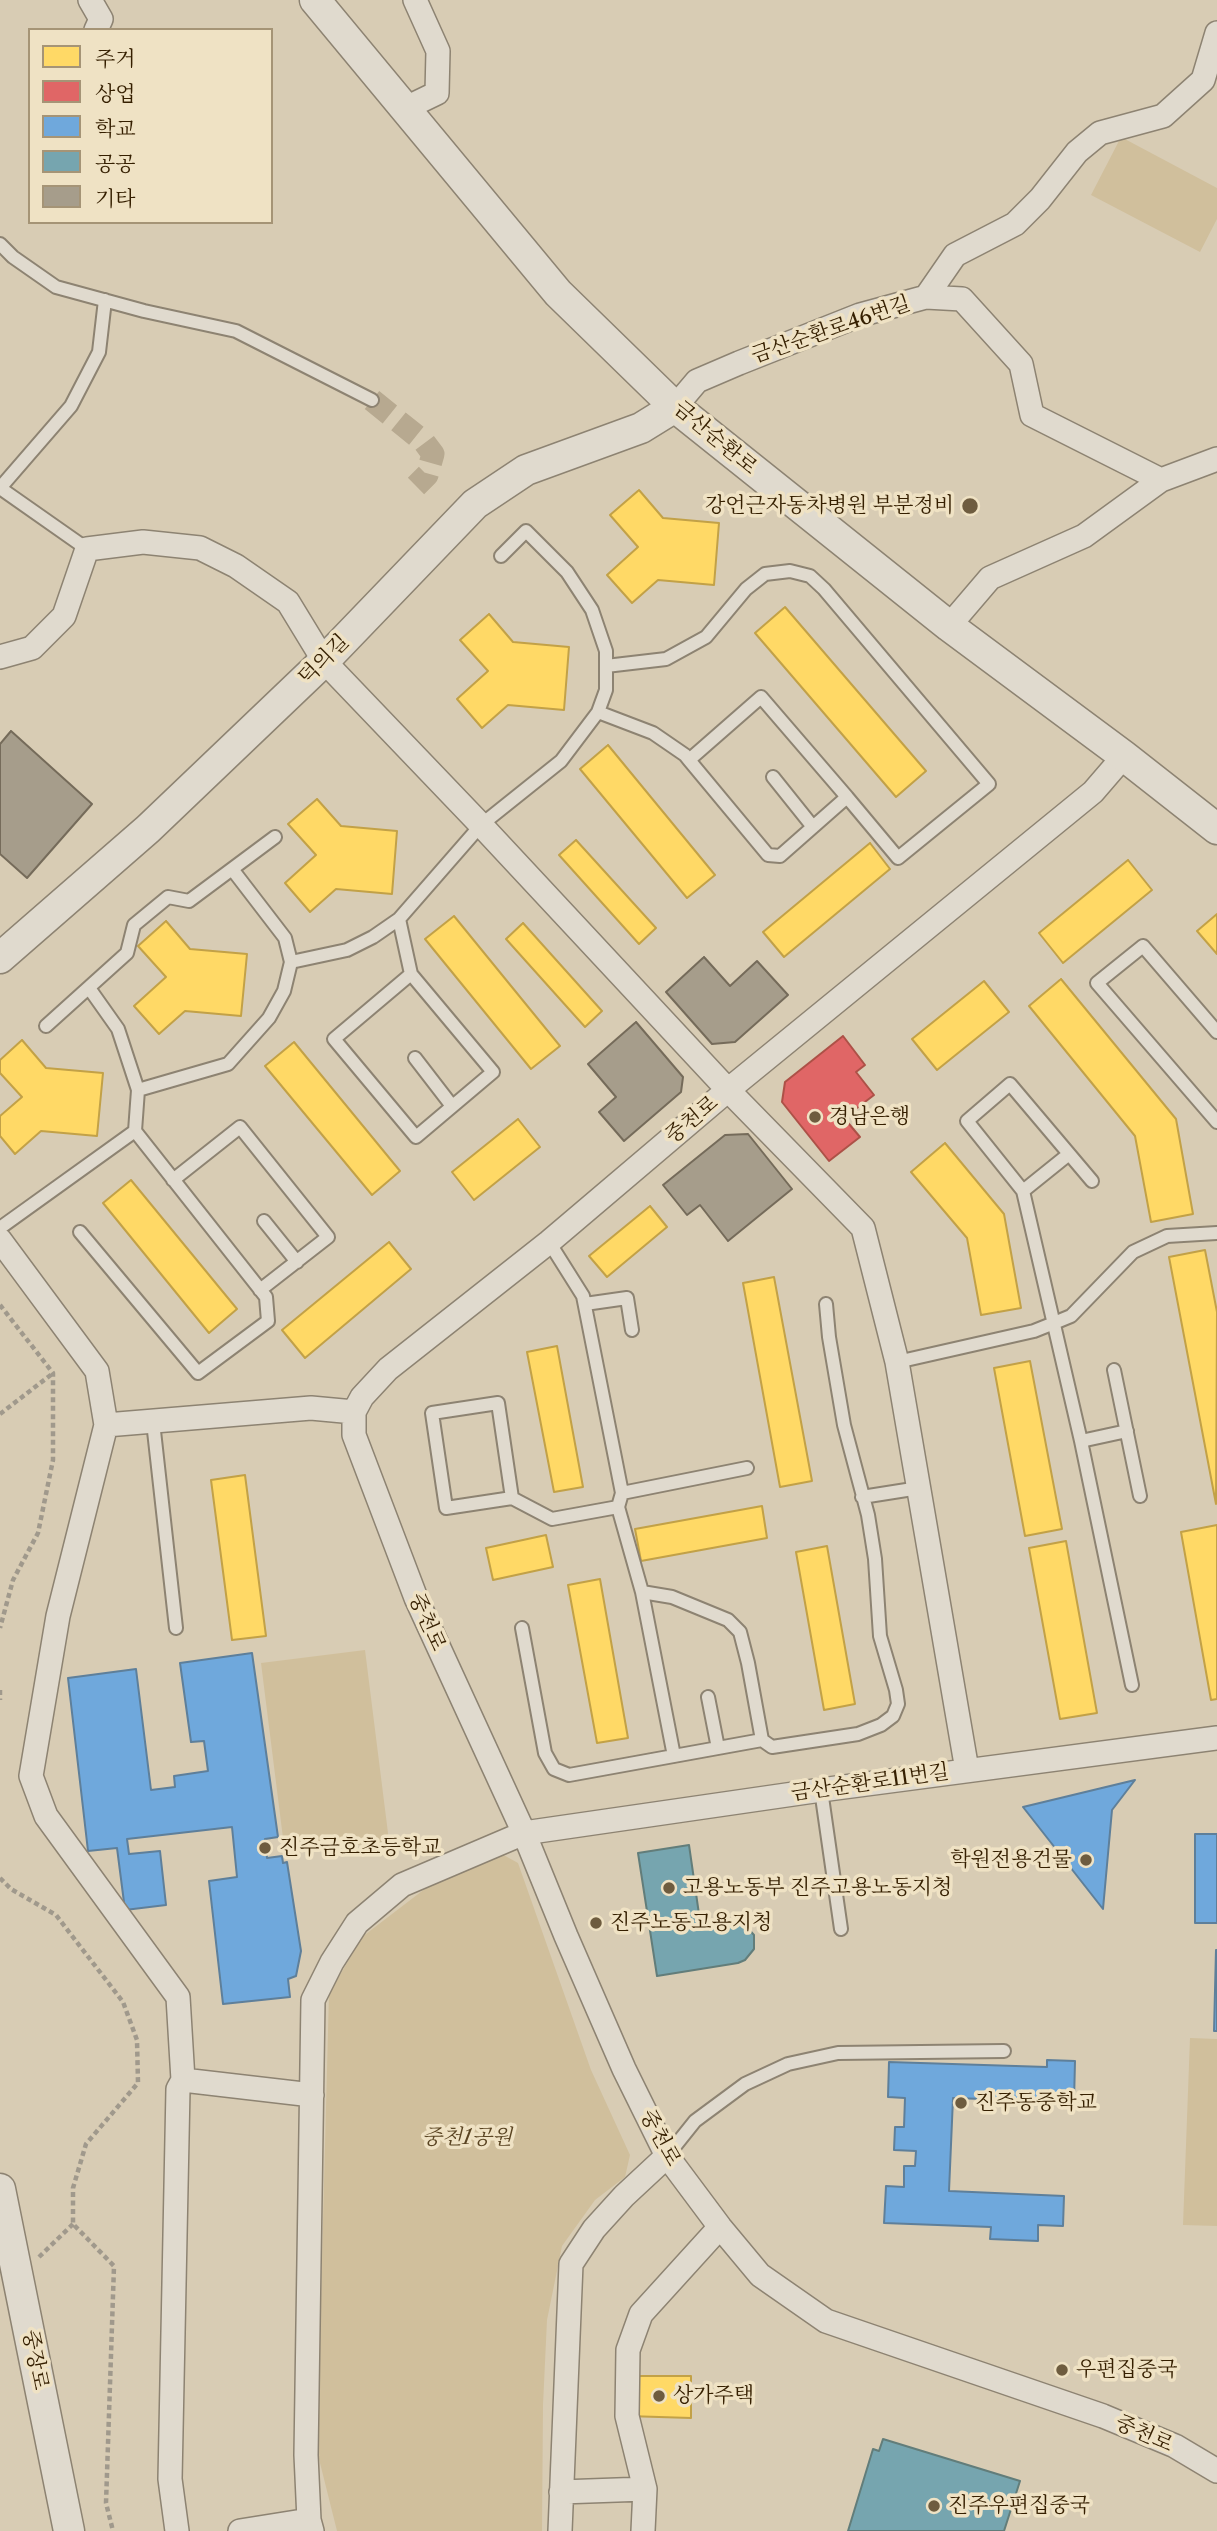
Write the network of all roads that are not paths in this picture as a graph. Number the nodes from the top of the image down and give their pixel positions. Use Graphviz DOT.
graph roads {
  1 [pos="90,0"];
  2 [pos="315,0"];
  3 [pos="415,0"];
  4 [pos="97,28"];
  5 [pos="1217,33"];
  6 [pos="404,109"];
  7 [pos="0,244"];
  8 [pos="926,297"];
  9 [pos="105,300"];
  10 [pos="372,400"];
  11 [pos="675,407"];
  12 [pos="1217,458"];
  13 [pos="1161,480"];
  14 [pos="87,549"];
  15 [pos="501,556"];
  16 [pos="948,626"];
  17 [pos="0,657"];
  18 [pos="324,661"];
  19 [pos="606,666"];
  20 [pos="598,712"];
  21 [pos="1124,756"];
  22 [pos="689,760"];
  23 [pos="774,777"];
  24 [pos="847,797"];
  25 [pos="481,825"];
  26 [pos="813,827"];
  27 [pos="1217,829"];
  28 [pos="275,837"];
  29 [pos="232,869"];
  30 [pos="399,919"];
  31 [pos="0,958"];
  32 [pos="291,962"];
  33 [pos="411,974"];
  34 [pos="89,988"];
  35 [pos="46,1026"];
  36 [pos="1217,1032"];
  37 [pos="415,1058"];
  38 [pos="138,1090"];
  39 [pos="728,1090"];
  40 [pos="452,1106"];
  41 [pos="1212,1106"];
  42 [pos="1217,1122"];
  43 [pos="135,1131"];
  44 [pos="1069,1154"];
  45 [pos="173,1180"];
  46 [pos="1092,1181"];
  47 [pos="1023,1191"];
  48 [pos="264,1221"];
  49 [pos="0,1228"];
  50 [pos="80,1232"];
  51 [pos="1217,1233"];
  52 [pos="0,1240"];
  53 [pos="550,1242"];
  54 [pos="296,1262"];
  55 [pos="260,1290"];
  56 [pos="585,1304"];
  57 [pos="826,1304"];
  58 [pos="1054,1323"];
  59 [pos="632,1330"];
  60 [pos="897,1362"];
  61 [pos="1114,1370"];
  62 [pos="355,1412"];
  63 [pos="153,1422"];
  64 [pos="106,1425"];
  65 [pos="1127,1431"];
  66 [pos="1082,1441"];
  67 [pos="747,1468"];
  68 [pos="919,1488"];
  69 [pos="622,1493"];
  70 [pos="1140,1496"];
  71 [pos="862,1497"];
  72 [pos="512,1498"];
  73 [pos="618,1507"];
  74 [pos="642,1592"];
  75 [pos="176,1628"];
  76 [pos="522,1628"];
  77 [pos="1132,1685"];
  78 [pos="708,1697"];
  79 [pos="1217,1738"];
  80 [pos="762,1741"];
  81 [pos="718,1748"];
  82 [pos="674,1756"];
  83 [pos="968,1770"];
  84 [pos="821,1790"];
  85 [pos="524,1833"];
  86 [pos="841,1929"];
  87 [pos="1004,2051"];
  88 [pos="183,2080"];
  89 [pos="312,2095"];
  90 [pos="667,2156"];
  91 [pos="0,2189"];
  92 [pos="720,2227"];
  93 [pos="9,2283"];
  94 [pos="1217,2471"];
  95 [pos="645,2489"];
  96 [pos="561,2492"];
  97 [pos="311,2526"];
  98 [pos="69,2531"];
  99 [pos="177,2531"];
  100 [pos="240,2531"];
  101 [pos="560,2531"];
  102 [pos="643,2531"];
  1 -- 4 [label="street"];
  2 -- 6 [label="street, 금산순환로"];
  3 -- 6 [label="street"];
  5 -- 8 [label="street, 금산순환로46번길"];
  6 -- 11 [label="street, 금산순환로"];
  7 -- 9 [label="lane"];
  8 -- 11 [label="street, 금산순환로46번길"];
  8 -- 13 [label="street"];
  9 -- 10 [label="lane"];
  9 -- 14 [label="lane"];
  11 -- 16 [label="street, 금산순환로"];
  11 -- 18 [label="street, 덕의길"];
  12 -- 13 [label="street"];
  13 -- 16 [label="street"];
  14 -- 17 [label="street"];
  14 -- 18 [label="street"];
  15 -- 19 [label="lane"];
  16 -- 21 [label="street, 금산순환로"];
  18 -- 25 [label="street"];
  18 -- 31 [label="street, 덕의길"];
  19 -- 20 [label="lane"];
  19 -- 24 [label="lane"];
  20 -- 22 [label="lane"];
  20 -- 25 [label="lane"];
  21 -- 27 [label="street, 금산순환로"];
  21 -- 39 [label="street, 중천로"];
  22 -- 24 [label="lane"];
  22 -- 26 [label="lane"];
  23 -- 26 [label="lane"];
  24 -- 26 [label="lane"];
  25 -- 30 [label="lane"];
  25 -- 39 [label="street"];
  28 -- 29 [label="lane"];
  29 -- 32 [label="lane"];
  29 -- 34 [label="lane"];
  30 -- 32 [label="lane"];
  30 -- 33 [label="lane"];
  32 -- 38 [label="lane"];
  33 -- 40 [label="lane"];
  33 -- 40 [label="lane"];
  34 -- 35 [label="lane"];
  34 -- 38 [label="lane"];
  36 -- 41 [label="lane"];
  37 -- 40 [label="lane"];
  38 -- 43 [label="lane"];
  39 -- 53 [label="street, 중천로"];
  39 -- 60 [label="street"];
  41 -- 42 [label="lane"];
  43 -- 45 [label="lane"];
  43 -- 49 [label="lane"];
  44 -- 46 [label="lane"];
  44 -- 47 [label="lane"];
  44 -- 47 [label="lane"];
  45 -- 54 [label="lane"];
  45 -- 55 [label="lane"];
  47 -- 58 [label="lane"];
  48 -- 54 [label="lane"];
  50 -- 55 [label="lane"];
  51 -- 58 [label="lane"];
  52 -- 64 [label="street"];
  53 -- 56 [label="lane"];
  53 -- 62 [label="street, 중천로"];
  54 -- 55 [label="lane"];
  56 -- 59 [label="lane"];
  56 -- 69 [label="lane"];
  57 -- 71 [label="lane"];
  58 -- 60 [label="lane"];
  58 -- 66 [label="lane"];
  60 -- 68 [label="street"];
  61 -- 65 [label="lane"];
  62 -- 63 [label="street"];
  62 -- 85 [label="street, 중천로"];
  63 -- 64 [label="street"];
  63 -- 75 [label="lane"];
  64 -- 88 [label="street"];
  65 -- 66 [label="lane"];
  65 -- 70 [label="lane"];
  66 -- 77 [label="lane"];
  67 -- 69 [label="lane"];
  68 -- 71 [label="lane"];
  68 -- 83 [label="street"];
  69 -- 73 [label="lane"];
  71 -- 80 [label="lane"];
  72 -- 72 [label="lane"];
  72 -- 73 [label="lane"];
  73 -- 74 [label="lane"];
  74 -- 80 [label="lane"];
  74 -- 82 [label="lane"];
  76 -- 82 [label="lane"];
  78 -- 81 [label="lane"];
  79 -- 83 [label="street, 금산순환로11번길"];
  80 -- 81 [label="lane"];
  81 -- 82 [label="lane"];
  83 -- 84 [label="street, 금산순환로11번길"];
  84 -- 85 [label="street, 금산순환로11번길"];
  84 -- 86 [label="lane"];
  85 -- 89 [label="street, 금산순환로11번길"];
  85 -- 90 [label="street, 중천로"];
  87 -- 90 [label="lane"];
  88 -- 89 [label="street"];
  88 -- 99 [label="street"];
  89 -- 97 [label="street, 금산순환로11번길"];
  90 -- 92 [label="street, 중천로"];
  90 -- 96 [label="street"];
  91 -- 93 [label="street, 중장로"];
  92 -- 94 [label="street, 중천로"];
  92 -- 95 [label="street"];
  93 -- 98 [label="street, 중장로"];
  95 -- 96 [label="street"];
  95 -- 102 [label="street"];
  96 -- 101 [label="street"];
  97 -- 100 [label="street"];
}
